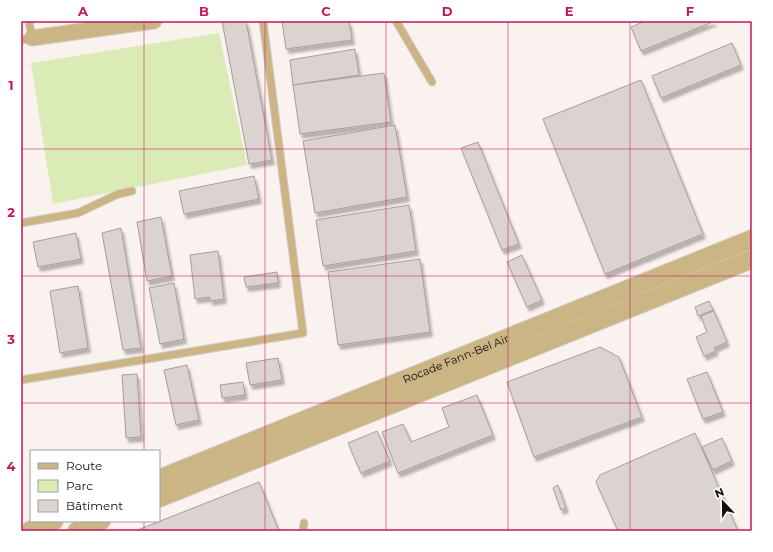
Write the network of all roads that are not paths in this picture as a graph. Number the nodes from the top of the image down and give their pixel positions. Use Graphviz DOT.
graph roads {
  1 [pos="29,21"];
  2 [pos="154,21"];
  3 [pos="263,21"];
  4 [pos="396,21"];
  5 [pos="26,39"];
  6 [pos="432,82"];
  7 [pos="132,191"];
  8 [pos="21,223"];
  9 [pos="752,239"];
  10 [pos="752,259"];
  11 [pos="21,380"];
  12 [pos="160,479"];
  13 [pos="160,498"];
  14 [pos="52,522"];
  15 [pos="99,522"];
  16 [pos="304,523"];
  17 [pos="29,531"];
  18 [pos="77,531"];
  19 [pos="303,531"];
  1 -- 5 [label="lane"];
  2 -- 5 [label="street"];
  3 -- 11 [label="lane"];
  4 -- 6 [label="lane"];
  7 -- 8 [label="lane"];
  9 -- 12 [label="street, Rocade Fann-Bel Air"];
  10 -- 13 [label="street, Rocade Fann-Bel Air"];
  14 -- 17 [label="street"];
  15 -- 18 [label="street"];
  16 -- 19 [label="lane"];
}
